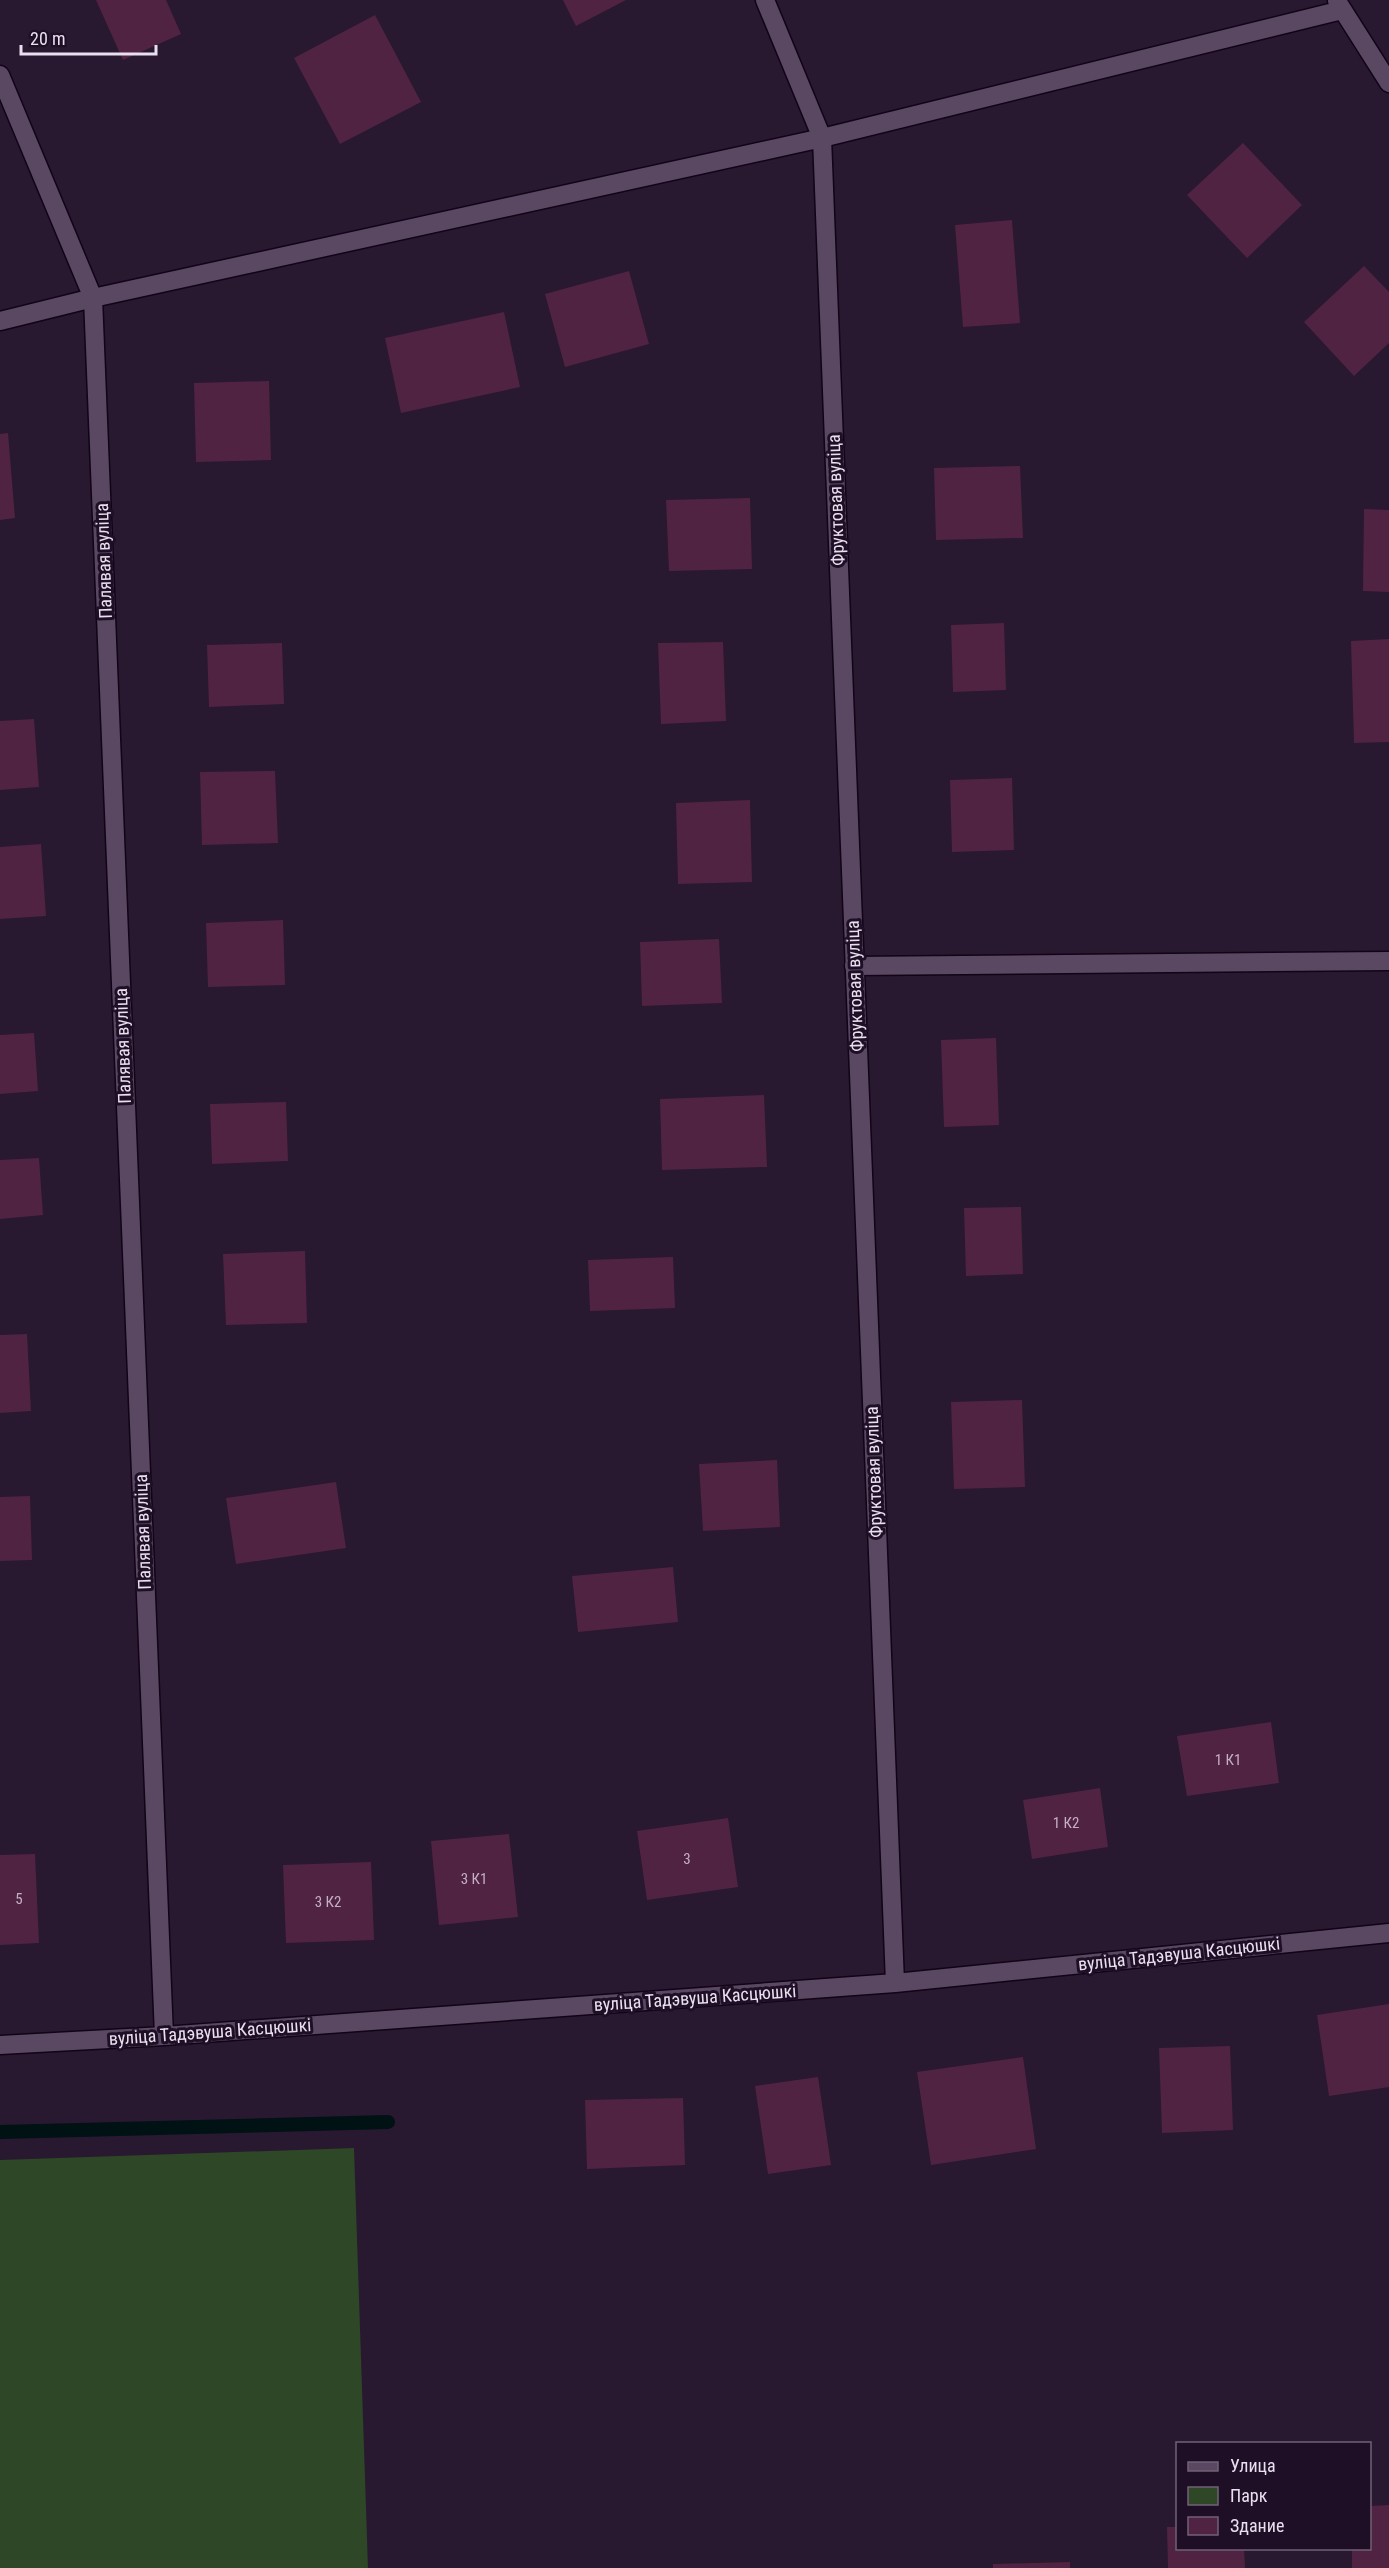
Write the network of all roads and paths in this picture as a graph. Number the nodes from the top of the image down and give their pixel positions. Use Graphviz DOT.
graph roads {
  1 [pos="765,0"];
  2 [pos="1339,5"];
  3 [pos="0,75"];
  4 [pos="1389,83"];
  5 [pos="822,138"];
  6 [pos="93,298"];
  7 [pos="0,321"];
  8 [pos="1389,961"];
  9 [pos="854,966"];
  10 [pos="1389,1932"];
  11 [pos="895,1983"];
  12 [pos="164,2036"];
  13 [pos="0,2045"];
  1 -- 5 [label="street, Фруктовая вуліца"];
  2 -- 4 [label="street"];
  2 -- 5 [label="street"];
  3 -- 6 [label="street, Палявая вуліца"];
  5 -- 6 [label="street"];
  5 -- 9 [label="street, Фруктовая вуліца"];
  6 -- 7 [label="street"];
  6 -- 12 [label="street, Палявая вуліца"];
  8 -- 9 [label="street"];
  9 -- 11 [label="street, Фруктовая вуліца"];
  10 -- 11 [label="street, вуліца Тадэвуша Касцюшкі"];
  11 -- 12 [label="street, вуліца Тадэвуша Касцюшкі"];
  12 -- 13 [label="street, вуліца Тадэвуша Касцюшкі"];
}
